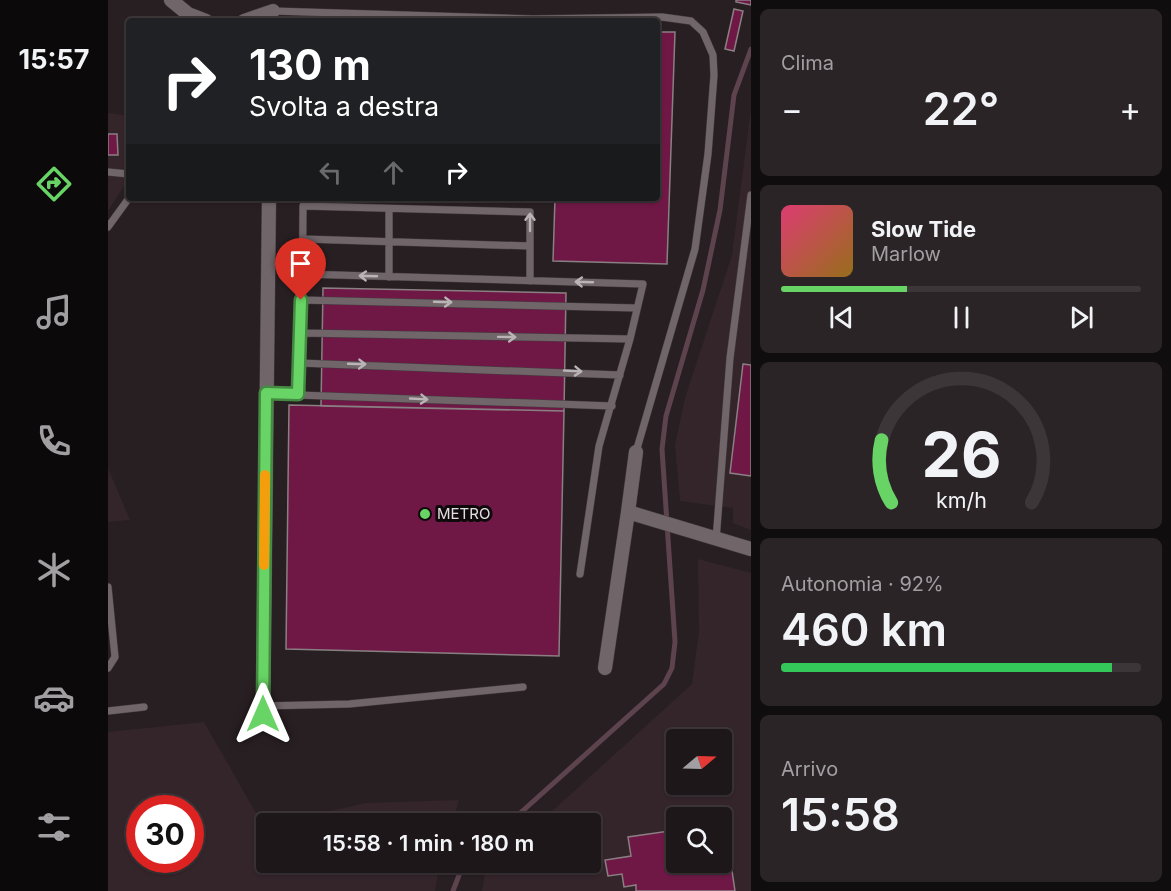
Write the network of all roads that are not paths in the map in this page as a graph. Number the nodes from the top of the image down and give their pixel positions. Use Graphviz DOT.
graph roads {
  1 [pos="171,0"];
  2 [pos="273,11"];
  3 [pos="198,18"];
  4 [pos="253,18"];
  5 [pos="500,18"];
  6 [pos="598,18"];
  7 [pos="108,172"];
  8 [pos="126,174"];
  9 [pos="751,195"];
  10 [pos="127,201"];
  11 [pos="269,201"];
  12 [pos="389,209"];
  13 [pos="108,228"];
  14 [pos="303,238"];
  15 [pos="389,241"];
  16 [pos="530,246"];
  17 [pos="302,274"];
  18 [pos="389,277"];
  19 [pos="530,281"];
  20 [pos="301,300"];
  21 [pos="637,308"];
  22 [pos="302,333"];
  23 [pos="630,339"];
  24 [pos="299,363"];
  25 [pos="620,375"];
  26 [pos="266,393"];
  27 [pos="298,394"];
  28 [pos="612,406"];
  29 [pos="636,452"];
  30 [pos="628,512"];
  31 [pos="716,540"];
  32 [pos="751,549"];
  33 [pos="580,574"];
  34 [pos="108,587"];
  35 [pos="108,668"];
  36 [pos="605,668"];
  37 [pos="523,687"];
  38 [pos="144,707"];
  39 [pos="263,710"];
  40 [pos="108,711"];
  1 -- 3 [label="street"];
  2 -- 4 [label="street"];
  2 -- 5 [label="lane"];
  6 -- 29 [label="lane"];
  7 -- 8 [label="lane"];
  9 -- 31 [label="lane"];
  10 -- 13 [label="lane"];
  11 -- 26 [label="street"];
  12 -- 14 [label="lane"];
  12 -- 15 [label="lane"];
  16 -- 12 [label="lane, one-way"];
  14 -- 15 [label="lane"];
  14 -- 17 [label="lane"];
  15 -- 16 [label="lane"];
  15 -- 18 [label="lane"];
  16 -- 19 [label="lane"];
  18 -- 17 [label="lane, one-way"];
  17 -- 20 [label="lane"];
  18 -- 19 [label="lane"];
  21 -- 19 [label="lane, one-way"];
  20 -- 21 [label="lane, one-way"];
  20 -- 22 [label="lane"];
  21 -- 23 [label="lane"];
  22 -- 23 [label="lane, one-way"];
  22 -- 24 [label="lane"];
  23 -- 25 [label="lane"];
  24 -- 25 [label="lane, one-way"];
  24 -- 27 [label="lane"];
  25 -- 28 [label="lane"];
  26 -- 27 [label="lane"];
  26 -- 39 [label="street"];
  27 -- 28 [label="lane, one-way"];
  28 -- 33 [label="lane"];
  29 -- 30 [label="street"];
  30 -- 31 [label="street"];
  30 -- 36 [label="street"];
  31 -- 32 [label="street"];
  34 -- 35 [label="lane"];
  37 -- 39 [label="lane"];
  38 -- 40 [label="lane"];
}
